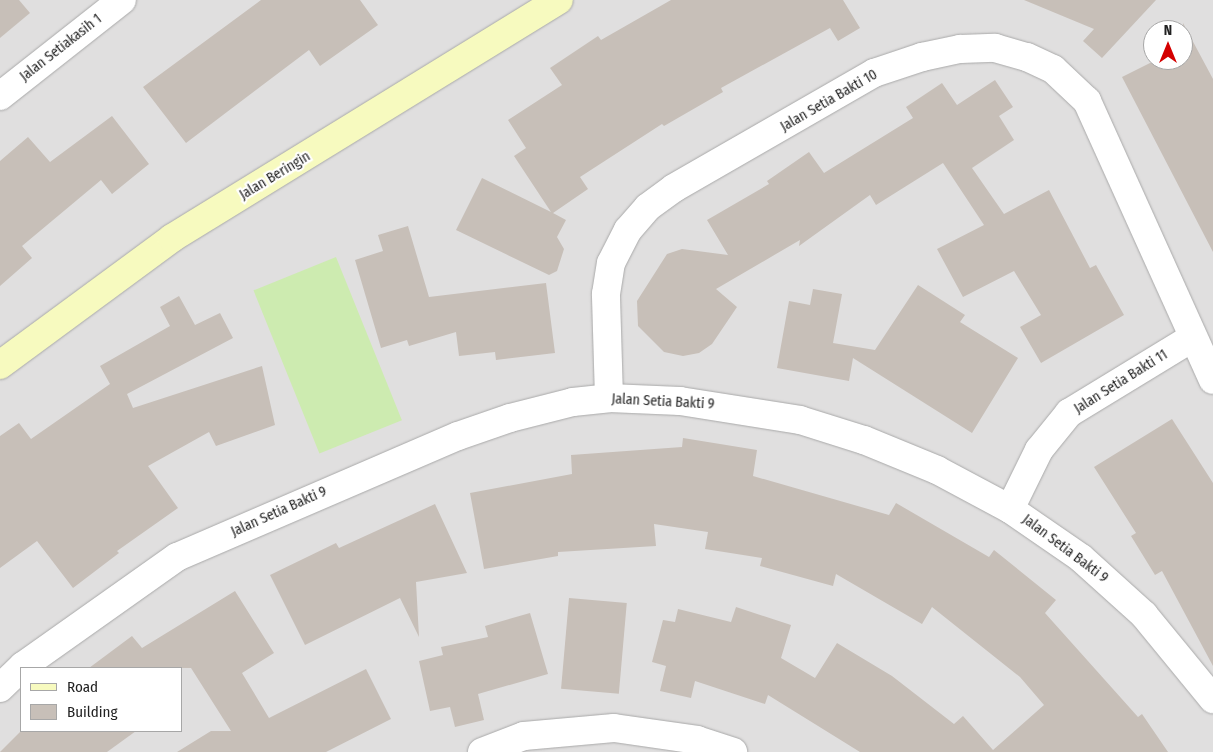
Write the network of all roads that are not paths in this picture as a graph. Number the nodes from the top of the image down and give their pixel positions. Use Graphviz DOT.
graph roads {
  1 [pos="122,0"];
  2 [pos="559,0"];
  3 [pos="0,96"];
  4 [pos="1192,338"];
  5 [pos="0,365"];
  6 [pos="1213,380"];
  7 [pos="609,398"];
  8 [pos="1010,509"];
  9 [pos="22,667"];
  10 [pos="20,669"];
  11 [pos="0,688"];
  12 [pos="1213,699"];
  13 [pos="482,752"];
  14 [pos="733,752"];
  1 -- 3 [label="street, Jalan Setiakasih 1"];
  2 -- 5 [label="street, Jalan Beringin"];
  4 -- 6 [label="street, Jalan Setia Bakti 10"];
  4 -- 7 [label="street, Jalan Setia Bakti 10"];
  4 -- 8 [label="street, Jalan Setia Bakti 11"];
  7 -- 8 [label="street, Jalan Setia Bakti 9"];
  7 -- 9 [label="street, Jalan Setia Bakti 9"];
  8 -- 12 [label="street, Jalan Setia Bakti 9"];
  10 -- 11 [label="street, Jalan Setia Bakti 9"];
  13 -- 14 [label="street"];
}
